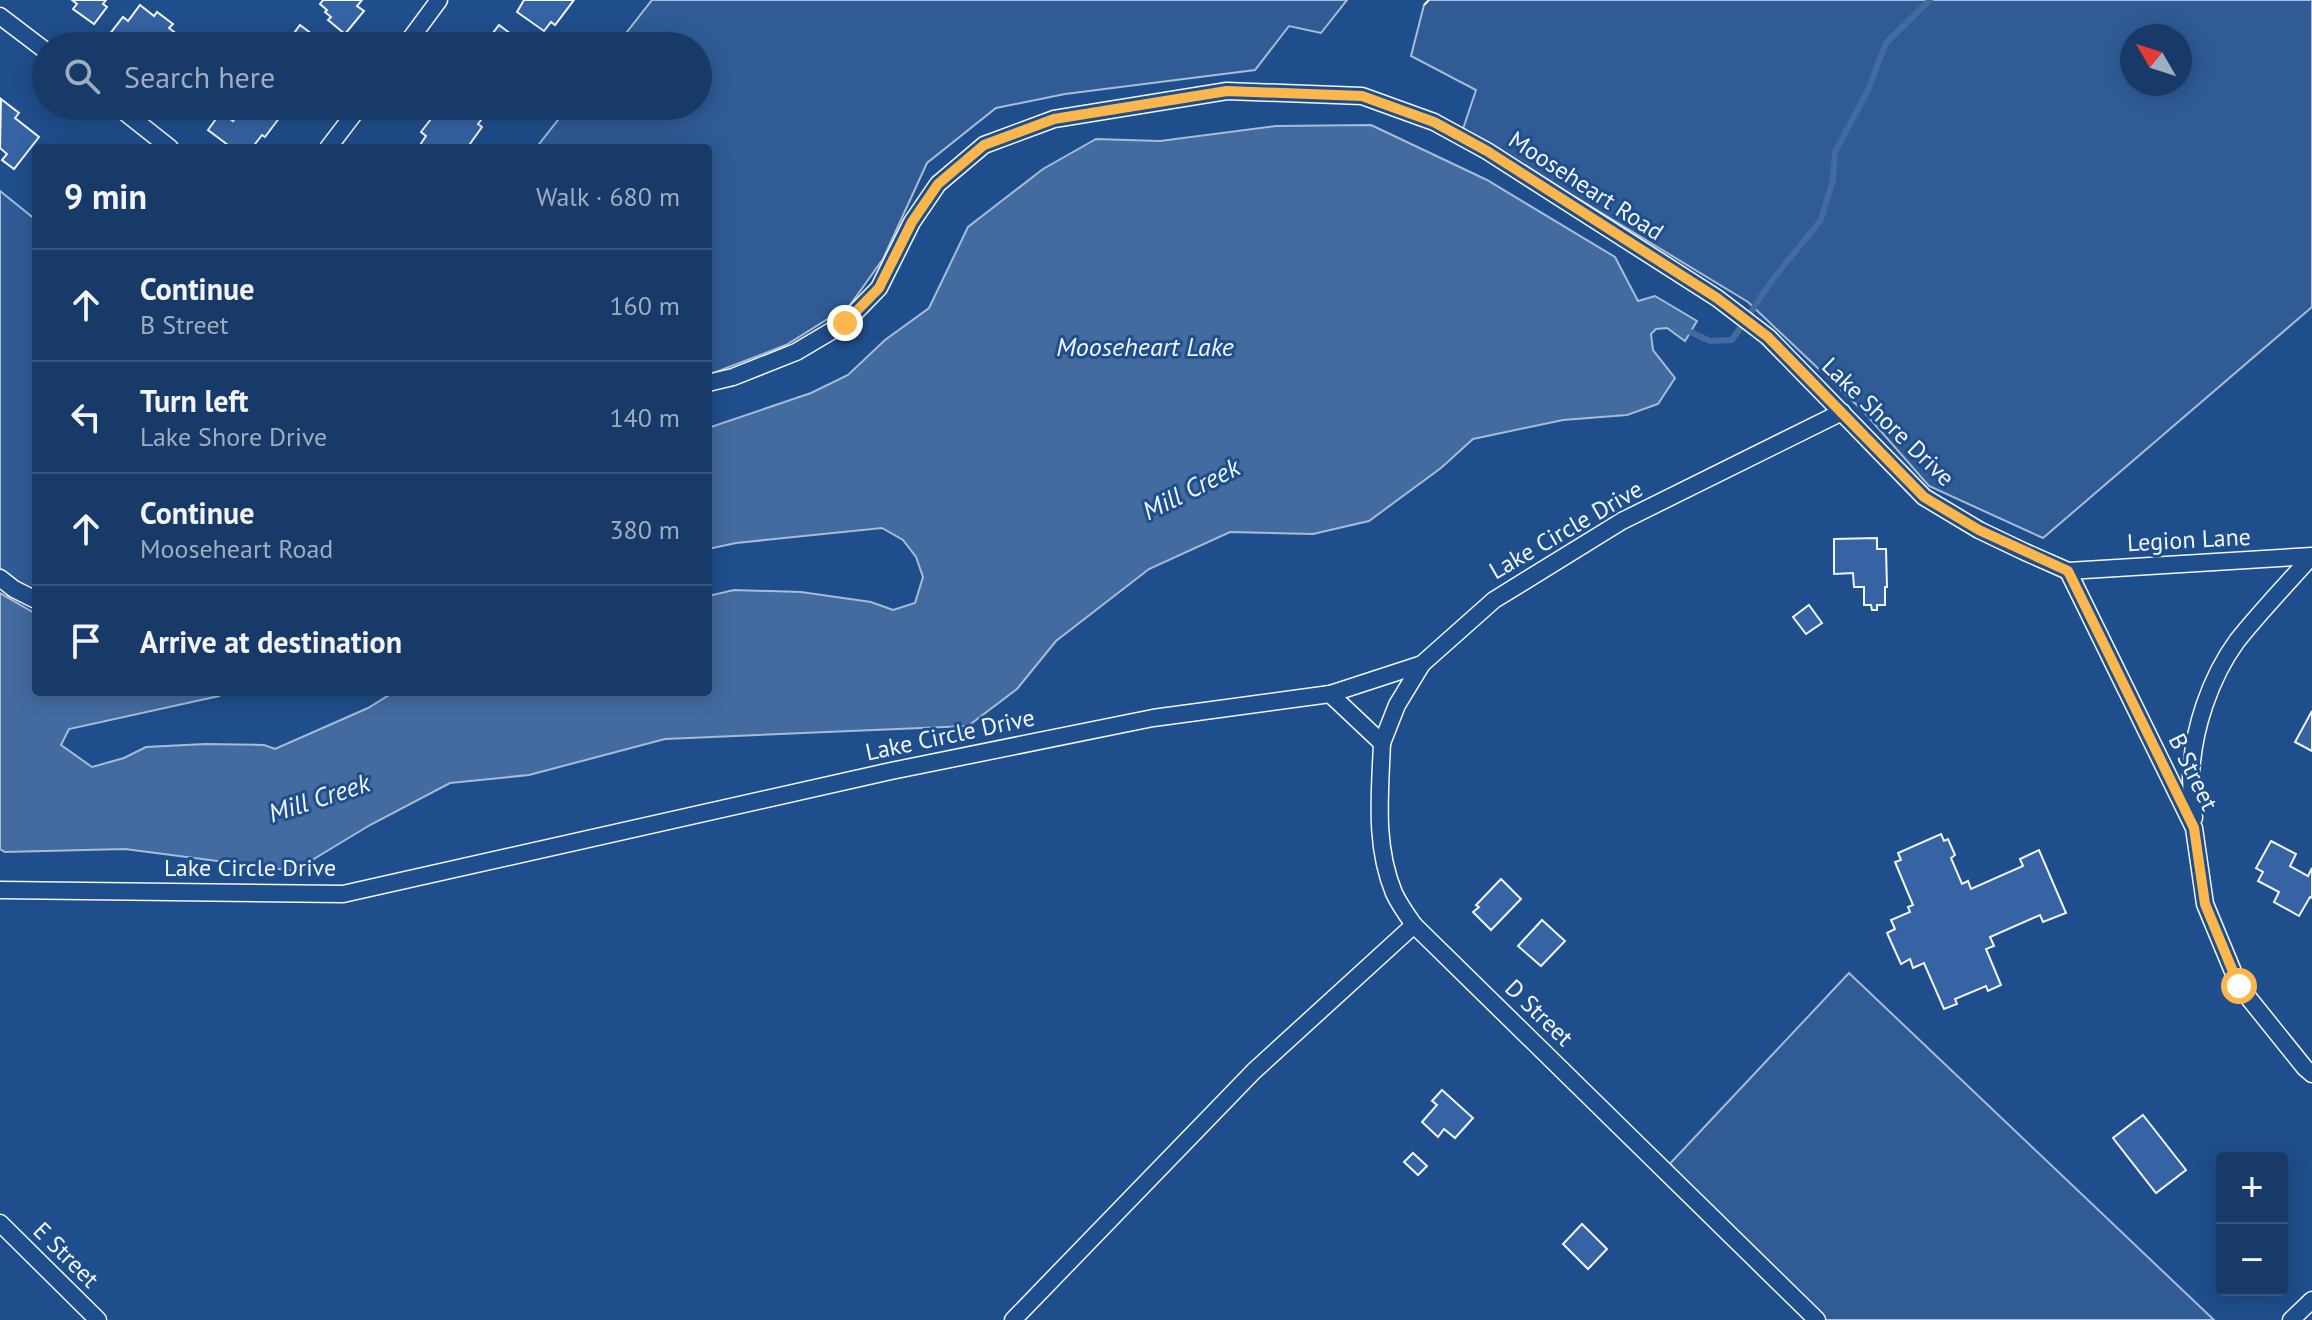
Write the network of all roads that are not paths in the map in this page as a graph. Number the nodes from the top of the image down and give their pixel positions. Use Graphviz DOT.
graph roads {
  1 [pos="439,0"];
  2 [pos="0,16"];
  3 [pos="415,32"];
  4 [pos="32,40"];
  5 [pos="135,120"];
  6 [pos="349,120"];
  7 [pos="165,144"];
  8 [pos="331,144"];
  9 [pos="1768,337"];
  10 [pos="712,382"];
  11 [pos="1842,412"];
  12 [pos="2311,556"];
  13 [pos="2068,571"];
  14 [pos="0,578"];
  15 [pos="32,598"];
  16 [pos="1422,664"];
  17 [pos="1330,694"];
  18 [pos="1382,743"];
  19 [pos="2194,828"];
  20 [pos="0,890"];
  21 [pos="1414,925"];
  22 [pos="2312,1074"];
  23 [pos="0,1223"];
  24 [pos="2312,1300"];
  25 [pos="98,1320"];
  26 [pos="1013,1320"];
  27 [pos="1817,1320"];
  28 [pos="2291,1320"];
  1 -- 3 [label="street"];
  2 -- 4 [label="street"];
  5 -- 7 [label="street"];
  6 -- 8 [label="street"];
  9 -- 10 [label="street, Mooseheart Road"];
  9 -- 11 [label="street, Lake Shore Drive"];
  11 -- 13 [label="street, Lake Shore Drive"];
  11 -- 16 [label="street, Lake Circle Drive"];
  12 -- 13 [label="street, Legion Lane"];
  12 -- 19 [label="street"];
  13 -- 19 [label="street, B Street"];
  14 -- 15 [label="street"];
  16 -- 17 [label="street, Lake Circle Drive"];
  16 -- 18 [label="street, D Street"];
  17 -- 18 [label="street"];
  17 -- 20 [label="street, Lake Circle Drive"];
  18 -- 21 [label="street, D Street"];
  19 -- 22 [label="street, B Street"];
  21 -- 26 [label="street"];
  21 -- 27 [label="street, D Street"];
  23 -- 25 [label="street, E Street"];
  24 -- 28 [label="street"];
}
